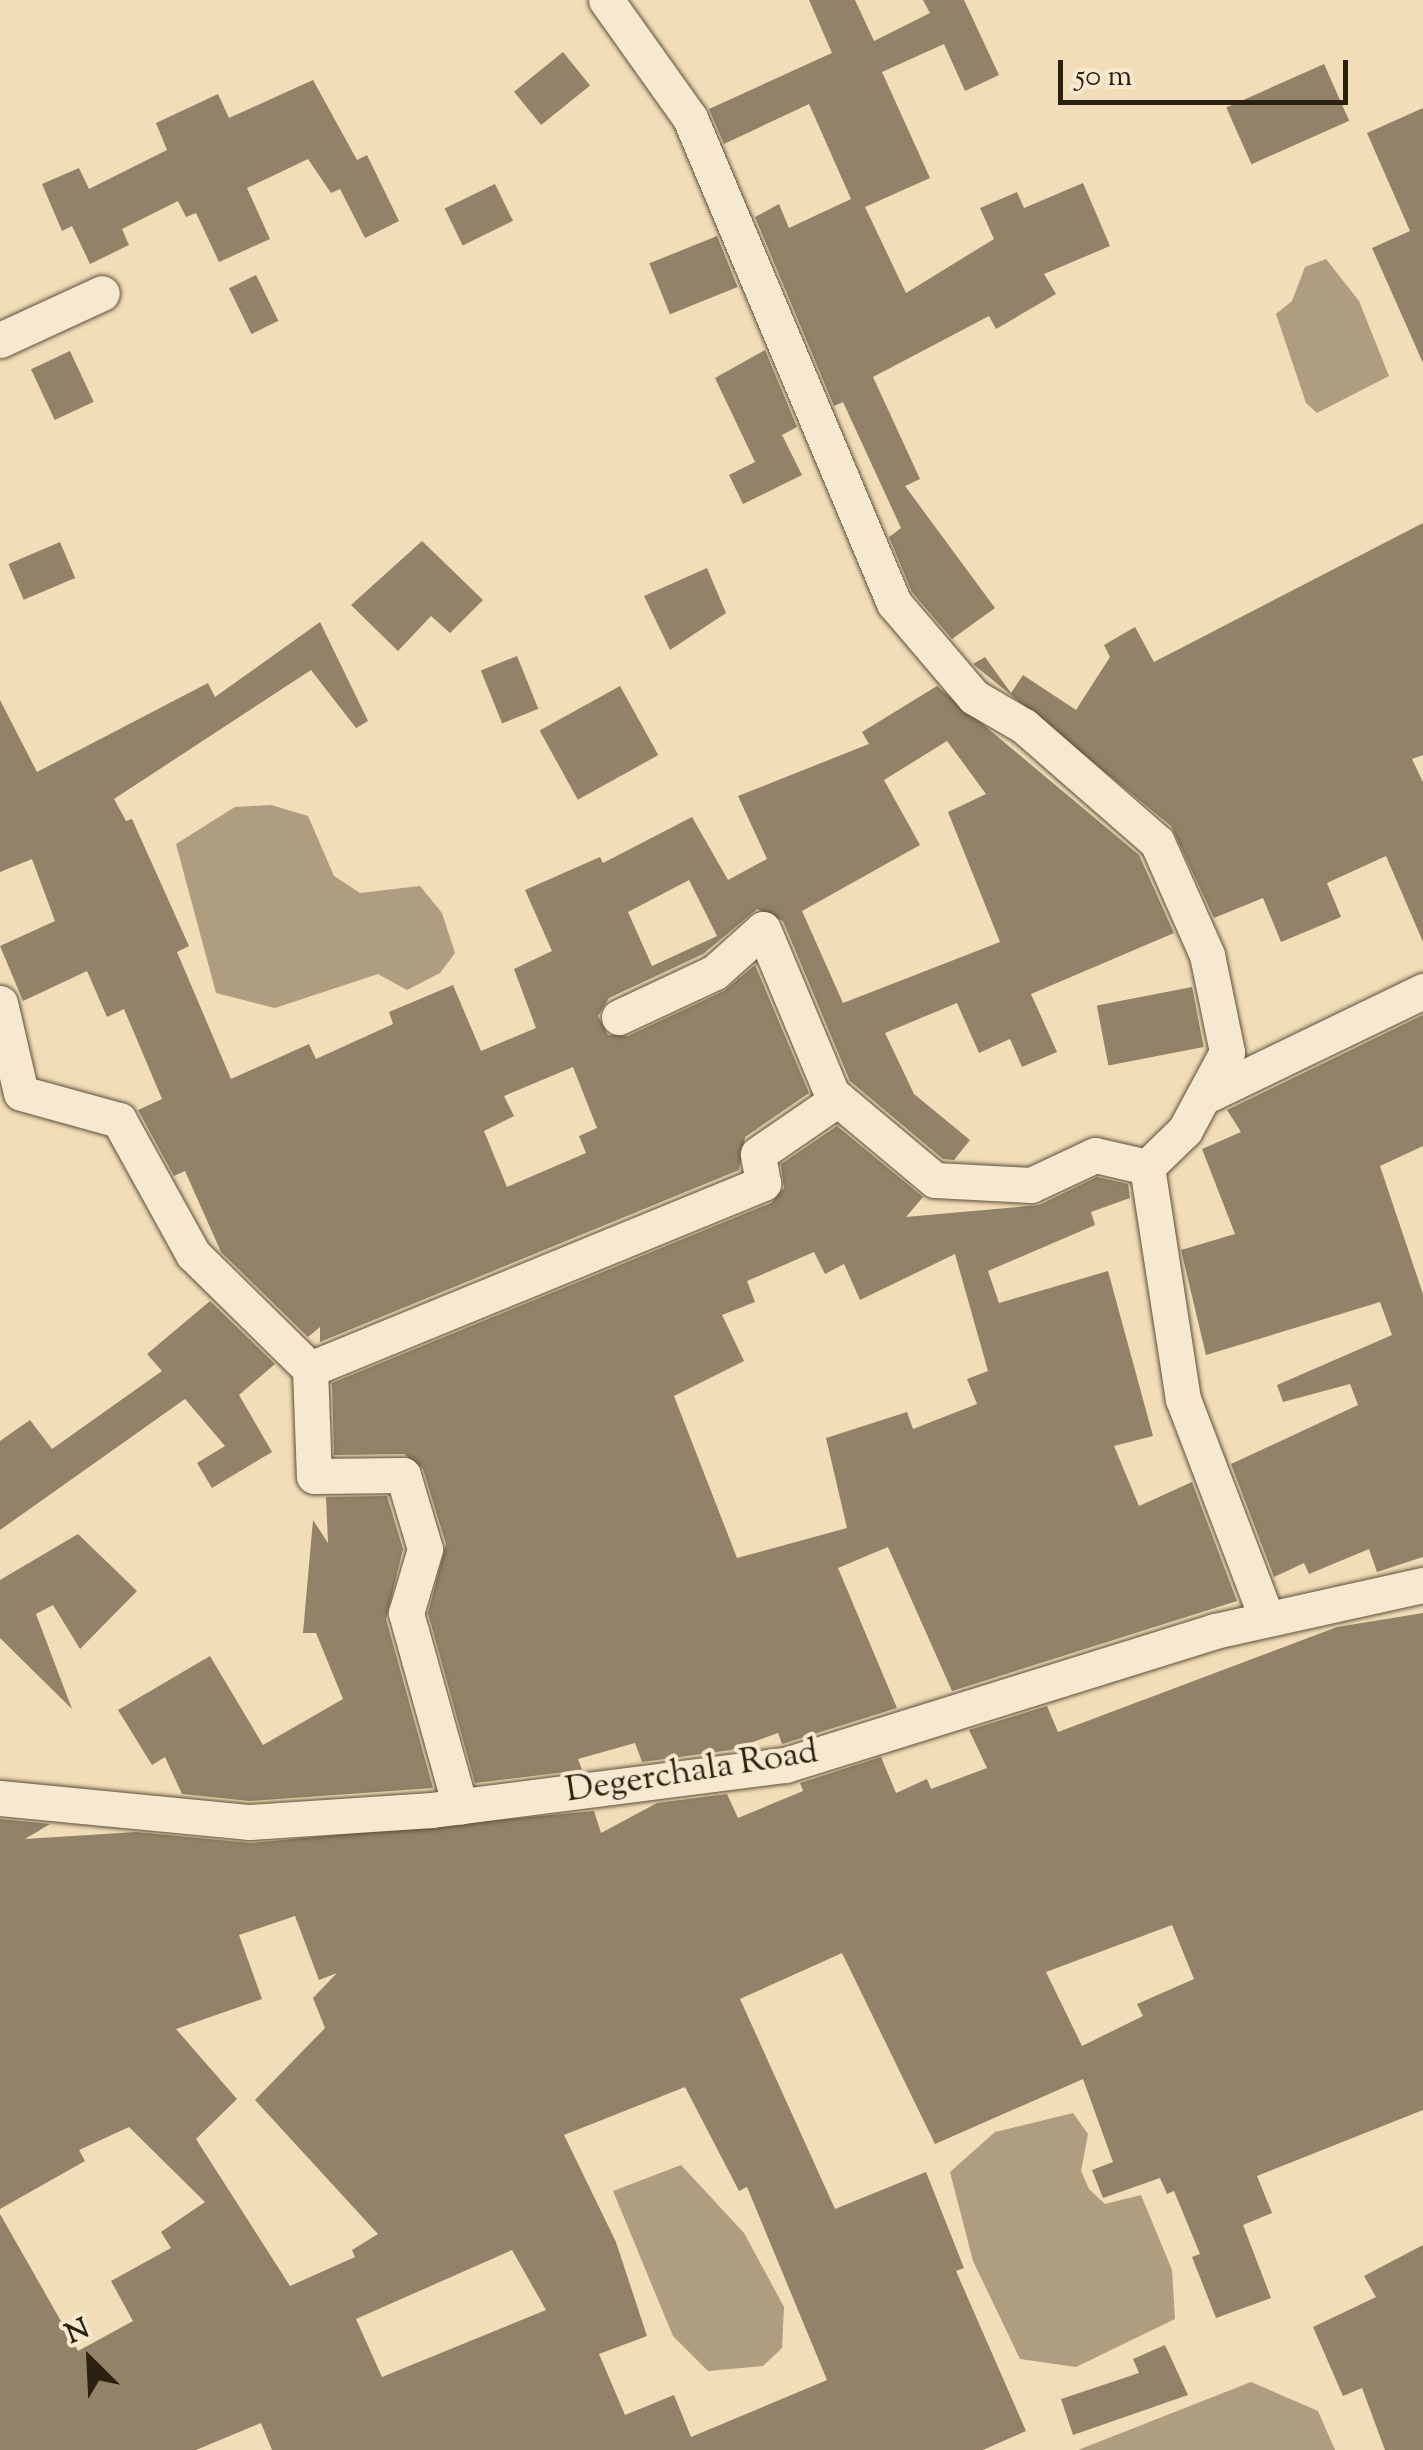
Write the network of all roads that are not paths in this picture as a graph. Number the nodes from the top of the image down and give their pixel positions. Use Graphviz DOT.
graph roads {
  1 [pos="606,0"];
  2 [pos="102,293"];
  3 [pos="0,340"];
  4 [pos="1423,991"];
  5 [pos="0,1003"];
  6 [pos="619,1017"];
  7 [pos="1210,1094"];
  8 [pos="838,1098"];
  9 [pos="1147,1167"];
  10 [pos="310,1369"];
  11 [pos="1423,1586"];
  12 [pos="1266,1619"];
  13 [pos="0,1798"];
  14 [pos="460,1807"];
  1 -- 7 [label="street"];
  2 -- 3 [label="street"];
  4 -- 7 [label="street"];
  5 -- 10 [label="street"];
  6 -- 8 [label="street"];
  7 -- 9 [label="street"];
  8 -- 9 [label="street"];
  8 -- 10 [label="street"];
  9 -- 12 [label="street"];
  10 -- 14 [label="street"];
  11 -- 12 [label="street, Degerchala Road"];
  12 -- 14 [label="street, Degerchala Road"];
  13 -- 14 [label="street, Degerchala Road"];
}
